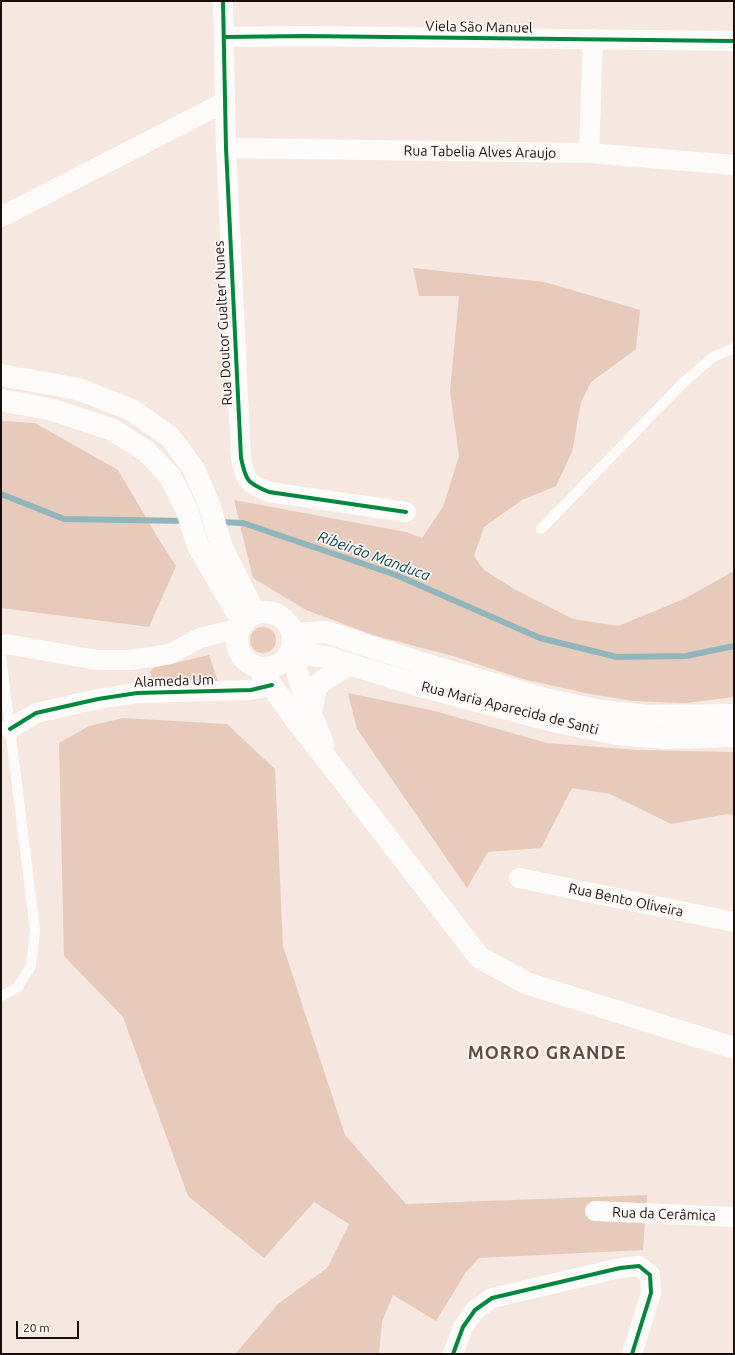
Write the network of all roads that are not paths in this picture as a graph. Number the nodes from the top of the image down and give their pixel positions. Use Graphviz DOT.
graph roads {
  1 [pos="223,1"];
  2 [pos="224,37"];
  3 [pos="593,39"];
  4 [pos="734,41"];
  5 [pos="225,102"];
  6 [pos="226,148"];
  7 [pos="589,153"];
  8 [pos="734,165"];
  9 [pos="1,217"];
  10 [pos="734,348"];
  11 [pos="1,375"];
  12 [pos="1,400"];
  13 [pos="406,512"];
  14 [pos="541,529"];
  15 [pos="246,622"];
  16 [pos="292,643"];
  17 [pos="4,650"];
  18 [pos="350,664"];
  19 [pos="266,676"];
  20 [pos="311,712"];
  21 [pos="734,715"];
  22 [pos="10,729"];
  23 [pos="734,736"];
  24 [pos="329,762"];
  25 [pos="519,878"];
  26 [pos="734,922"];
  27 [pos="1,996"];
  28 [pos="734,1048"];
  29 [pos="595,1211"];
  30 [pos="734,1217"];
  31 [pos="453,1354"];
  32 [pos="632,1354"];
  1 -- 2 [label="street, Rua Doutor Gualter Nunes"];
  2 -- 3 [label="street, Viela São Manuel"];
  2 -- 5 [label="street, Rua Doutor Gualter Nunes"];
  3 -- 4 [label="street, Viela São Manuel"];
  3 -- 7 [label="street"];
  5 -- 6 [label="street, Rua Doutor Gualter Nunes"];
  5 -- 9 [label="street"];
  6 -- 7 [label="street, Rua Tabelia Alves Araujo"];
  6 -- 13 [label="street, Rua Doutor Gualter Nunes"];
  7 -- 8 [label="street, Rua Tabelia Alves Araujo"];
  10 -- 14 [label="lane"];
  11 -- 15 [label="main road"];
  12 -- 15 [label="main road"];
  15 -- 16 [label="main road"];
  15 -- 17 [label="street, Alameda Um"];
  15 -- 19 [label="main road"];
  16 -- 18 [label="main road, Rua Maria Aparecida de Santi"];
  16 -- 19 [label="main road"];
  16 -- 20 [label="main road"];
  16 -- 21 [label="main road, Rua Maria Aparecida de Santi"];
  17 -- 22 [label="lane"];
  18 -- 20 [label="main road"];
  18 -- 23 [label="main road, Rua Maria Aparecida de Santi"];
  19 -- 22 [label="street, Alameda Um"];
  19 -- 24 [label="main road"];
  20 -- 24 [label="main road"];
  22 -- 27 [label="lane"];
  24 -- 28 [label="main road"];
  25 -- 26 [label="street, Rua Bento Oliveira"];
  29 -- 30 [label="street, Rua da Cerâmica"];
  31 -- 32 [label="street"];
}
